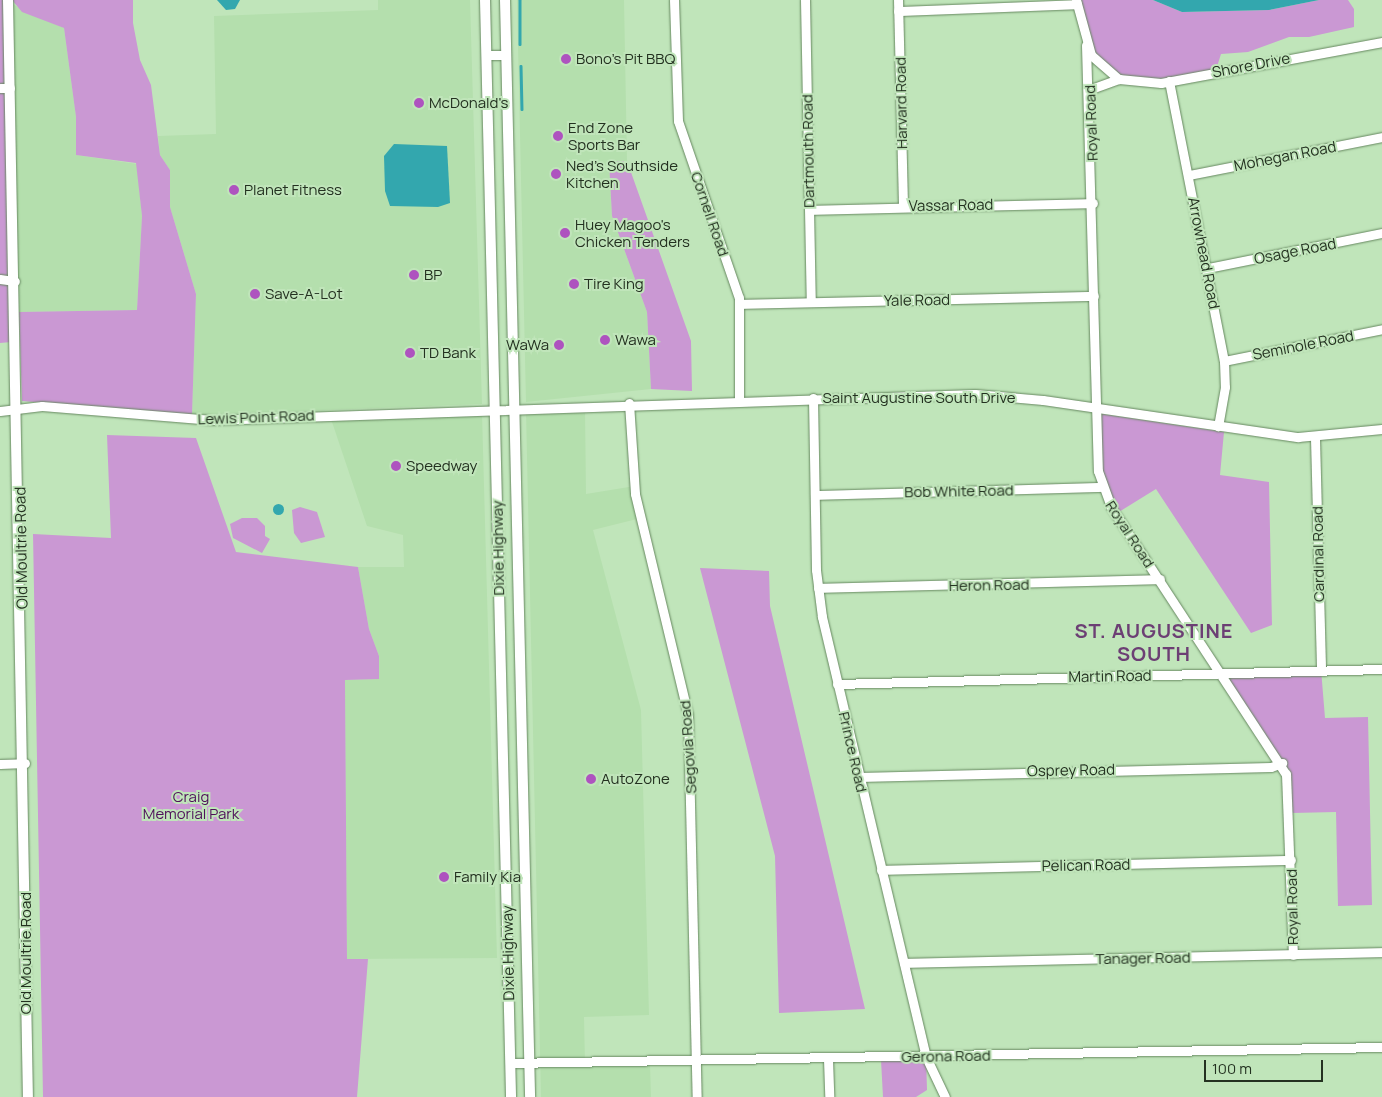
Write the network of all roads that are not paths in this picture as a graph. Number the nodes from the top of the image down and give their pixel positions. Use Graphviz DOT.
graph roads {
  1 [pos="8,0"];
  2 [pos="485,0"];
  3 [pos="505,0"];
  4 [pos="674,0"];
  5 [pos="805,0"];
  6 [pos="898,0"];
  7 [pos="1076,2"];
  8 [pos="993,4"];
  9 [pos="898,11"];
  10 [pos="1382,42"];
  11 [pos="1086,45"];
  12 [pos="486,55"];
  13 [pos="506,55"];
  14 [pos="1119,79"];
  15 [pos="1169,81"];
  16 [pos="5,88"];
  17 [pos="1091,89"];
  18 [pos="5,100"];
  19 [pos="1382,138"];
  20 [pos="1189,175"];
  21 [pos="1093,203"];
  22 [pos="903,207"];
  23 [pos="810,210"];
  24 [pos="1382,234"];
  25 [pos="1208,268"];
  26 [pos="0,279"];
  27 [pos="14,281"];
  28 [pos="1094,296"];
  29 [pos="811,301"];
  30 [pos="740,304"];
  31 [pos="1382,329"];
  32 [pos="1224,361"];
  33 [pos="813,398"];
  34 [pos="739,400"];
  35 [pos="629,402"];
  36 [pos="18,406"];
  37 [pos="513,407"];
  38 [pos="494,408"];
  39 [pos="1096,408"];
  40 [pos="0,411"];
  41 [pos="1218,426"];
  42 [pos="1382,429"];
  43 [pos="1315,438"];
  44 [pos="1102,487"];
  45 [pos="815,495"];
  46 [pos="1160,579"];
  47 [pos="818,588"];
  48 [pos="1382,669"];
  49 [pos="1321,671"];
  50 [pos="1223,673"];
  51 [pos="837,684"];
  52 [pos="522,751"];
  53 [pos="503,752"];
  54 [pos="25,763"];
  55 [pos="1282,763"];
  56 [pos="0,764"];
  57 [pos="860,777"];
  58 [pos="1291,860"];
  59 [pos="881,870"];
  60 [pos="1382,952"];
  61 [pos="1293,954"];
  62 [pos="904,963"];
  63 [pos="1382,1047"];
  64 [pos="926,1057"];
  65 [pos="828,1059"];
  66 [pos="696,1061"];
  67 [pos="510,1063"];
  68 [pos="529,1065"];
  69 [pos="28,1097"];
  70 [pos="511,1097"];
  71 [pos="530,1097"];
  72 [pos="698,1097"];
  73 [pos="829,1097"];
  74 [pos="945,1097"];
  1 -- 16 [label="main road, Old Moultrie Road"];
  2 -- 12 [label="main road, Dixie Highway"];
  3 -- 13 [label="main road, Dixie Highway"];
  4 -- 30 [label="street, Cornell Road"];
  5 -- 23 [label="street, Dartmouth Road"];
  6 -- 9 [label="street, Harvard Road"];
  7 -- 8 [label="street"];
  7 -- 11 [label="street, Shore Drive"];
  8 -- 9 [label="street"];
  9 -- 22 [label="street, Harvard Road"];
  10 -- 15 [label="street, Shore Drive"];
  11 -- 14 [label="street, Shore Drive"];
  11 -- 17 [label="street, Royal Road"];
  12 -- 13 [label="street"];
  12 -- 38 [label="main road, Dixie Highway"];
  13 -- 37 [label="main road, Dixie Highway"];
  14 -- 15 [label="street, Shore Drive"];
  14 -- 17 [label="street, Shore Drive"];
  15 -- 20 [label="street, Arrowhead Road"];
  16 -- 18 [label="main road, Old Moultrie Road"];
  17 -- 21 [label="street, Royal Road"];
  18 -- 27 [label="main road, Old Moultrie Road"];
  19 -- 20 [label="street, Mohegan Road"];
  20 -- 25 [label="street, Arrowhead Road"];
  21 -- 22 [label="street, Vassar Road"];
  21 -- 28 [label="street, Royal Road"];
  22 -- 23 [label="street, Vassar Road"];
  23 -- 29 [label="street, Dartmouth Road"];
  24 -- 25 [label="street, Osage Road"];
  25 -- 32 [label="street, Arrowhead Road"];
  26 -- 27 [label="street"];
  27 -- 36 [label="main road, Old Moultrie Road"];
  28 -- 29 [label="street, Yale Road"];
  28 -- 39 [label="street, Royal Road"];
  29 -- 30 [label="street, Yale Road"];
  30 -- 34 [label="street, Cornell Road"];
  31 -- 32 [label="street, Seminole Road"];
  32 -- 41 [label="street, Arrowhead Road"];
  33 -- 34 [label="street, Saint Augustine South Drive"];
  33 -- 39 [label="street, Saint Augustine South Drive"];
  33 -- 45 [label="street, Prince Road"];
  34 -- 35 [label="street, Saint Augustine South Drive"];
  35 -- 37 [label="street, Saint Augustine South Drive"];
  35 -- 66 [label="street, Segovia Road"];
  36 -- 38 [label="street, Lewis Point Road"];
  36 -- 40 [label="street, Lewis Point Road"];
  36 -- 54 [label="main road, Old Moultrie Road"];
  37 -- 38 [label="street, Lewis Point Road"];
  37 -- 52 [label="main road, Dixie Highway"];
  38 -- 53 [label="main road, Dixie Highway"];
  39 -- 41 [label="street, Saint Augustine South Drive"];
  39 -- 44 [label="street, Royal Road"];
  41 -- 43 [label="street, Saint Augustine South Drive"];
  42 -- 43 [label="street, Saint Augustine South Drive"];
  43 -- 49 [label="street, Cardinal Road"];
  44 -- 45 [label="street, Bob White Road"];
  44 -- 46 [label="street, Royal Road"];
  45 -- 47 [label="street, Prince Road"];
  46 -- 47 [label="street, Heron Road"];
  46 -- 50 [label="street, Royal Road"];
  47 -- 51 [label="street, Prince Road"];
  48 -- 49 [label="street, Martin Road"];
  49 -- 50 [label="street, Martin Road"];
  50 -- 51 [label="street, Martin Road"];
  50 -- 55 [label="street, Royal Road"];
  51 -- 57 [label="street, Prince Road"];
  52 -- 53 [label="main road"];
  52 -- 68 [label="main road, Dixie Highway"];
  53 -- 67 [label="main road, Dixie Highway"];
  54 -- 56 [label="street"];
  54 -- 69 [label="main road, Old Moultrie Road"];
  55 -- 57 [label="street, Osprey Road"];
  55 -- 58 [label="street, Royal Road"];
  57 -- 59 [label="street, Prince Road"];
  58 -- 59 [label="street, Pelican Road"];
  58 -- 61 [label="street, Royal Road"];
  59 -- 62 [label="street, Prince Road"];
  60 -- 61 [label="street, Tanager Road"];
  61 -- 62 [label="street, Tanager Road"];
  62 -- 64 [label="street, Prince Road"];
  63 -- 64 [label="street, Gerona Road"];
  64 -- 65 [label="street, Gerona Road"];
  64 -- 74 [label="street, Prince Road"];
  65 -- 66 [label="street, Gerona Road"];
  65 -- 73 [label="street"];
  66 -- 68 [label="street, Gerona Road"];
  66 -- 72 [label="street, Segovia Road"];
  67 -- 68 [label="street, Gerona Road"];
  67 -- 70 [label="main road, Dixie Highway"];
  68 -- 71 [label="main road, Dixie Highway"];
}
